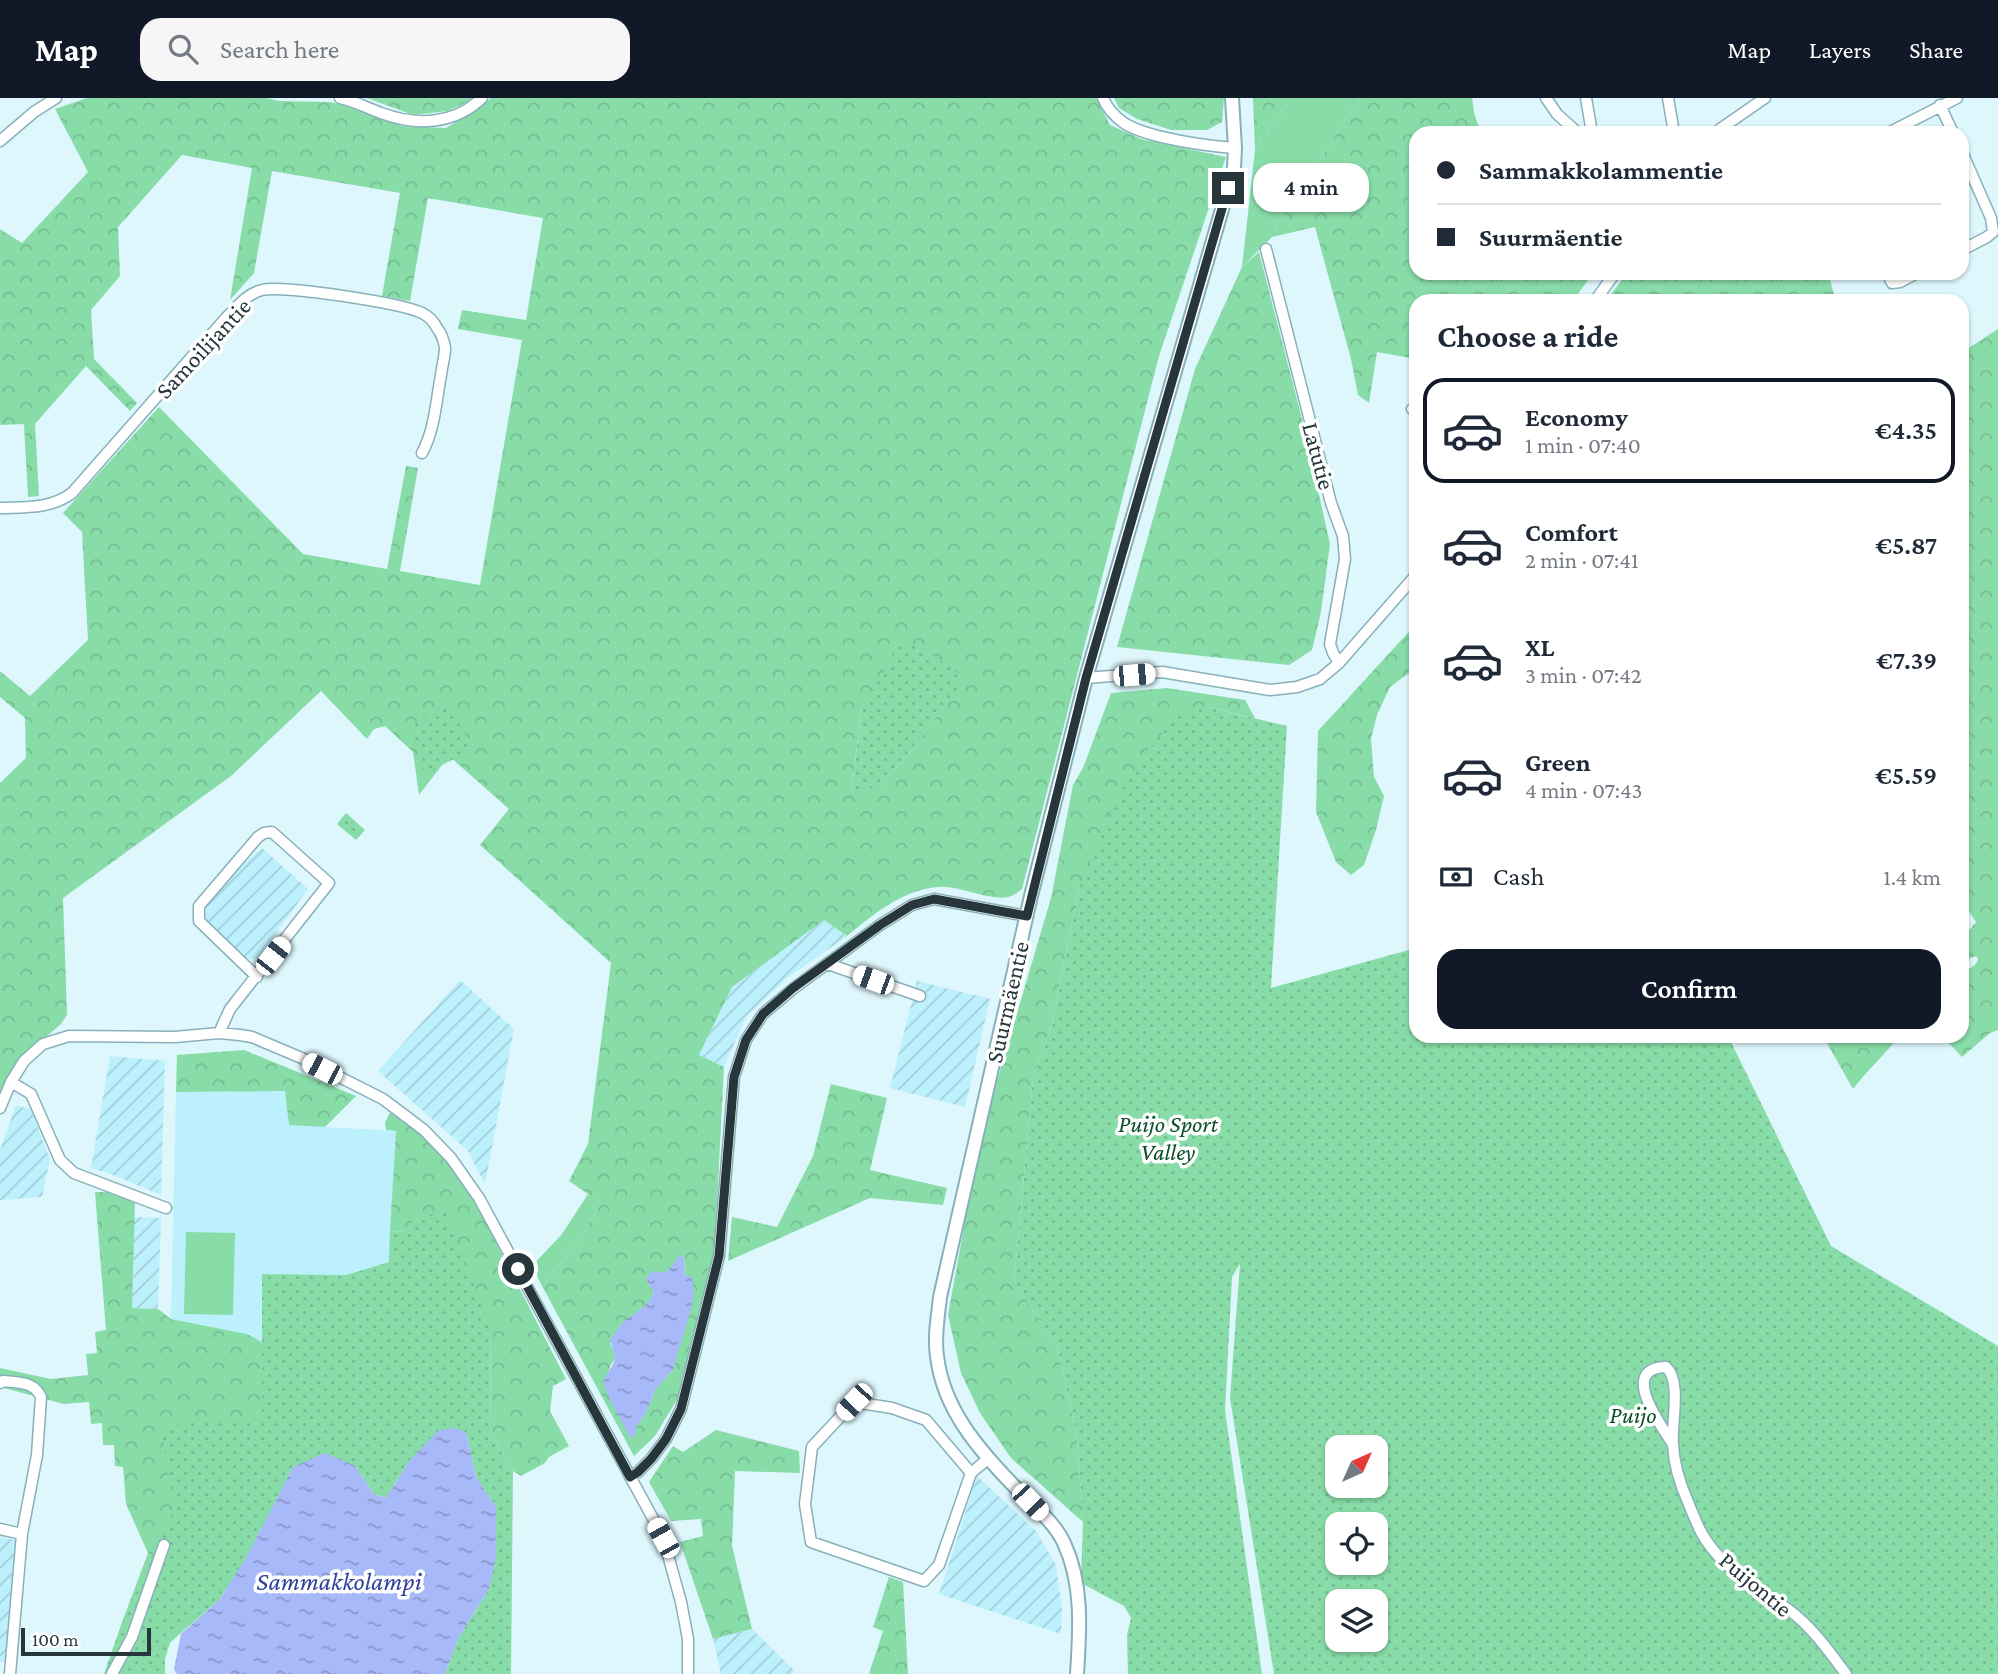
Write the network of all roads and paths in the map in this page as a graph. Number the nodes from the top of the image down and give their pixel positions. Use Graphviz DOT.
graph roads {
  1 [pos="56,98"];
  2 [pos="340,98"];
  3 [pos="482,98"];
  4 [pos="1103,98"];
  5 [pos="1232,98"];
  6 [pos="1546,98"];
  7 [pos="1586,98"];
  8 [pos="1668,98"];
  9 [pos="1765,98"];
  10 [pos="1956,98"];
  11 [pos="1940,106"];
  12 [pos="1570,126"];
  13 [pos="1591,126"];
  14 [pos="1673,126"];
  15 [pos="1724,126"];
  16 [pos="1901,126"];
  17 [pos="1950,126"];
  18 [pos="0,141"];
  19 [pos="1235,148"];
  20 [pos="1969,168"];
  21 [pos="1995,236"];
  22 [pos="1969,246"];
  23 [pos="1266,249"];
  24 [pos="422,453"];
  25 [pos="0,508"];
  26 [pos="1409,584"];
  27 [pos="1339,663"];
  28 [pos="1086,678"];
  29 [pos="1027,916"];
  30 [pos="828,964"];
  31 [pos="257,977"];
  32 [pos="920,996"];
  33 [pos="219,1033"];
  34 [pos="11,1082"];
  35 [pos="0,1108"];
  36 [pos="166,1208"];
  37 [pos="0,1382"];
  38 [pos="1672,1443"];
  39 [pos="989,1458"];
  40 [pos="971,1473"];
  41 [pos="630,1477"];
  42 [pos="0,1529"];
  43 [pos="22,1534"];
  44 [pos="164,1545"];
  45 [pos="10,1674"];
  46 [pos="111,1674"];
  47 [pos="688,1674"];
  48 [pos="1077,1674"];
  49 [pos="1846,1674"];
  1 -- 18 [label="street"];
  2 -- 3 [label="street"];
  4 -- 19 [label="street"];
  5 -- 19 [label="main road, Suurmäentie"];
  6 -- 12 [label="street"];
  7 -- 13 [label="street"];
  8 -- 14 [label="street"];
  9 -- 15 [label="street"];
  10 -- 11 [label="street"];
  11 -- 16 [label="street"];
  11 -- 17 [label="street"];
  19 -- 28 [label="main road, Suurmäentie"];
  20 -- 21 [label="street"];
  21 -- 22 [label="street"];
  23 -- 27 [label="street, Latutie"];
  24 -- 25 [label="street, Samoilijantie"];
  26 -- 27 [label="street"];
  27 -- 28 [label="street"];
  28 -- 29 [label="main road, Suurmäentie"];
  29 -- 30 [label="street"];
  29 -- 39 [label="main road, Suurmäentie"];
  30 -- 32 [label="street"];
  30 -- 41 [label="street"];
  31 -- 31 [label="street"];
  31 -- 33 [label="street"];
  33 -- 34 [label="street"];
  33 -- 41 [label="street"];
  34 -- 35 [label="street"];
  34 -- 36 [label="street"];
  37 -- 43 [label="street"];
  38 -- 38 [label="street, Puijontie"];
  38 -- 49 [label="street, Puijontie"];
  39 -- 40 [label="street"];
  39 -- 48 [label="main road, Suurmäentie"];
  40 -- 40 [label="street"];
  41 -- 47 [label="street"];
  42 -- 43 [label="street"];
  43 -- 45 [label="street"];
  44 -- 46 [label="street"];
}
